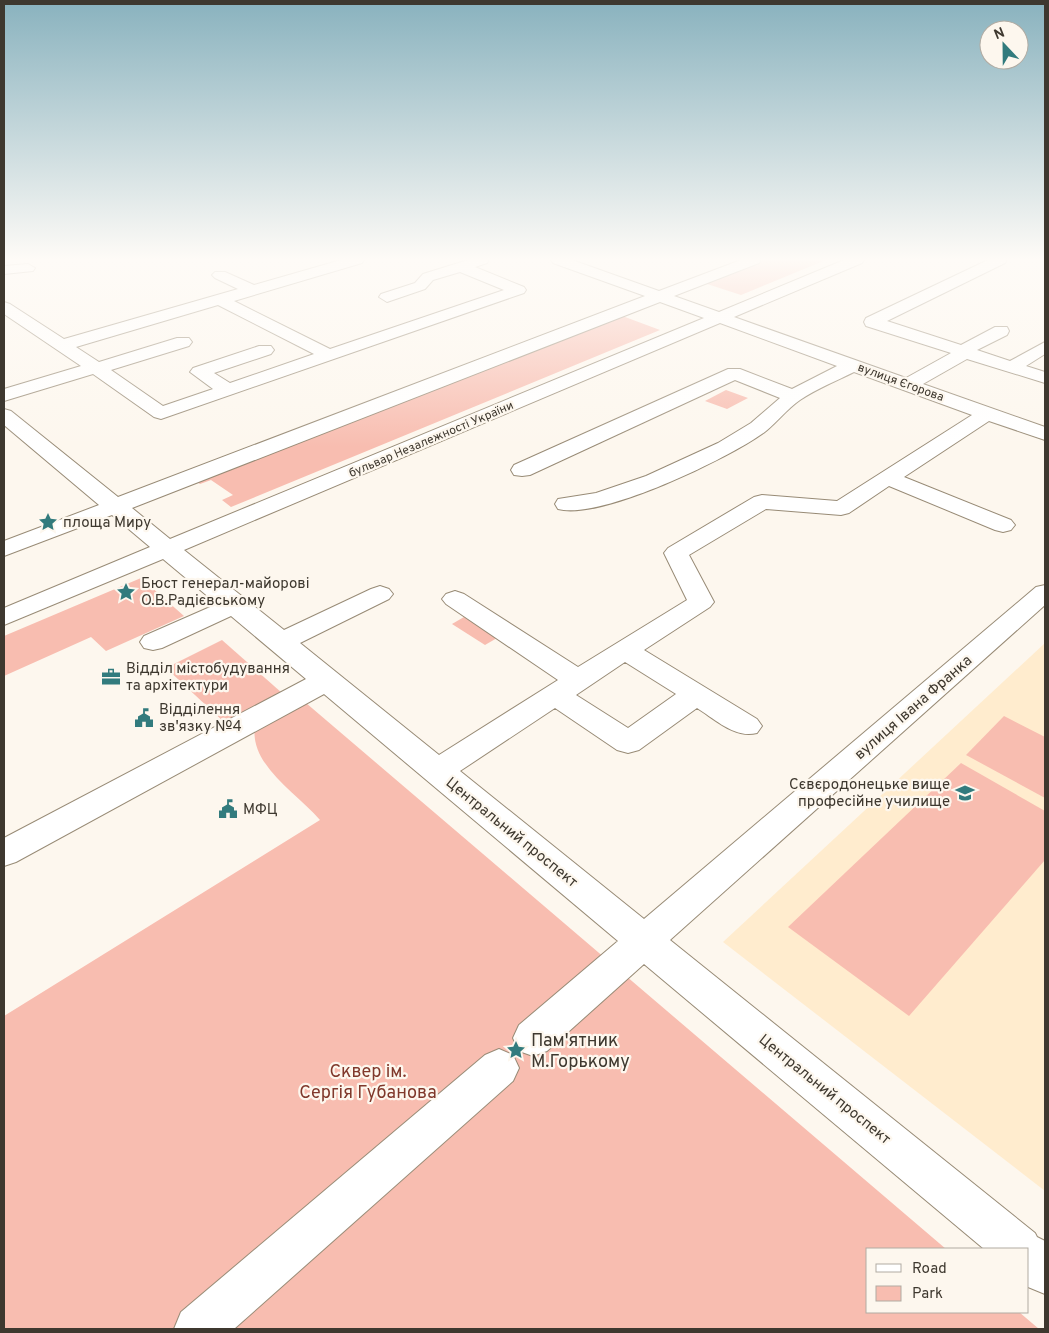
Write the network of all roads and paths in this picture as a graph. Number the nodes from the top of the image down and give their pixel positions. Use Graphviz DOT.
graph roads {
  1 [pos="28,322"];
  2 [pos="143,322"];
  3 [pos="264,322"];
  4 [pos="424,322"];
  5 [pos="592,322"];
  6 [pos="710,322"];
  7 [pos="732,322"];
  8 [pos="873,322"];
  9 [pos="1001,331"];
  10 [pos="183,342"];
  11 [pos="63,345"];
  12 [pos="1045,347"];
  13 [pos="265,350"];
  14 [pos="965,352"];
  15 [pos="329,355"];
  16 [pos="853,365"];
  17 [pos="1012,367"];
  18 [pos="96,368"];
  19 [pos="1045,378"];
  20 [pos="908,385"];
  21 [pos="228,390"];
  22 [pos="4,396"];
  23 [pos="793,396"];
  24 [pos="988,413"];
  25 [pos="4,415"];
  26 [pos="1045,434"];
  27 [pos="522,470"];
  28 [pos="888,478"];
  29 [pos="566,504"];
  30 [pos="115,506"];
  31 [pos="1003,525"];
  32 [pos="4,549"];
  33 [pos="167,549"];
  34 [pos="1045,592"];
  35 [pos="380,594"];
  36 [pos="455,599"];
  37 [pos="235,605"];
  38 [pos="4,617"];
  39 [pos="153,642"];
  40 [pos="281,642"];
  41 [pos="625,650"];
  42 [pos="327,680"];
  43 [pos="567,688"];
  44 [pos="696,694"];
  45 [pos="747,726"];
  46 [pos="437,771"];
  47 [pos="4,853"];
  48 [pos="644,941"];
  49 [pos="533,1038"];
  50 [pos="499,1068"];
  51 [pos="1018,1248"];
  52 [pos="1029,1257"];
  53 [pos="1045,1270"];
  54 [pos="198,1329"];
  1 -- 11 [label="street"];
  2 -- 11 [label="street"];
  3 -- 15 [label="street"];
  4 -- 15 [label="street"];
  5 -- 30 [label="street"];
  6 -- 33 [label="street, бульвар Незалежності України"];
  7 -- 16 [label="street, вулиця Єгорова"];
  8 -- 14 [label="street"];
  9 -- 14 [label="street"];
  10 -- 18 [label="street"];
  11 -- 18 [label="street"];
  12 -- 17 [label="street"];
  13 -- 21 [label="street"];
  14 -- 17 [label="street"];
  14 -- 20 [label="street"];
  15 -- 21 [label="street"];
  16 -- 20 [label="street, вулиця Єгорова"];
  16 -- 23 [label="street"];
  17 -- 19 [label="street"];
  18 -- 21 [label="street"];
  18 -- 22 [label="street"];
  20 -- 24 [label="street, вулиця Єгорова"];
  23 -- 27 [label="street"];
  23 -- 29 [label="street"];
  24 -- 26 [label="street, вулиця Єгорова"];
  24 -- 28 [label="street"];
  25 -- 30 [label="street, Центральний проспект"];
  28 -- 31 [label="street"];
  28 -- 41 [label="street"];
  30 -- 32 [label="street"];
  30 -- 33 [label="street, Центральний проспект"];
  33 -- 37 [label="street, Центральний проспект"];
  33 -- 38 [label="street, бульвар Незалежності України"];
  34 -- 48 [label="street, вулиця Івана Франка"];
  35 -- 40 [label="street"];
  36 -- 43 [label="street"];
  37 -- 39 [label="street"];
  37 -- 40 [label="street, Центральний проспект"];
  40 -- 42 [label="street, Центральний проспект"];
  41 -- 43 [label="street"];
  41 -- 44 [label="street"];
  42 -- 46 [label="street, Центральний проспект"];
  42 -- 47 [label="street"];
  43 -- 44 [label="street"];
  43 -- 46 [label="street"];
  44 -- 45 [label="street"];
  46 -- 48 [label="street, Центральний проспект"];
  48 -- 49 [label="street, вулиця Івана Франка"];
  48 -- 51 [label="street, Центральний проспект"];
  50 -- 54 [label="street"];
  52 -- 53 [label="street"];
}
